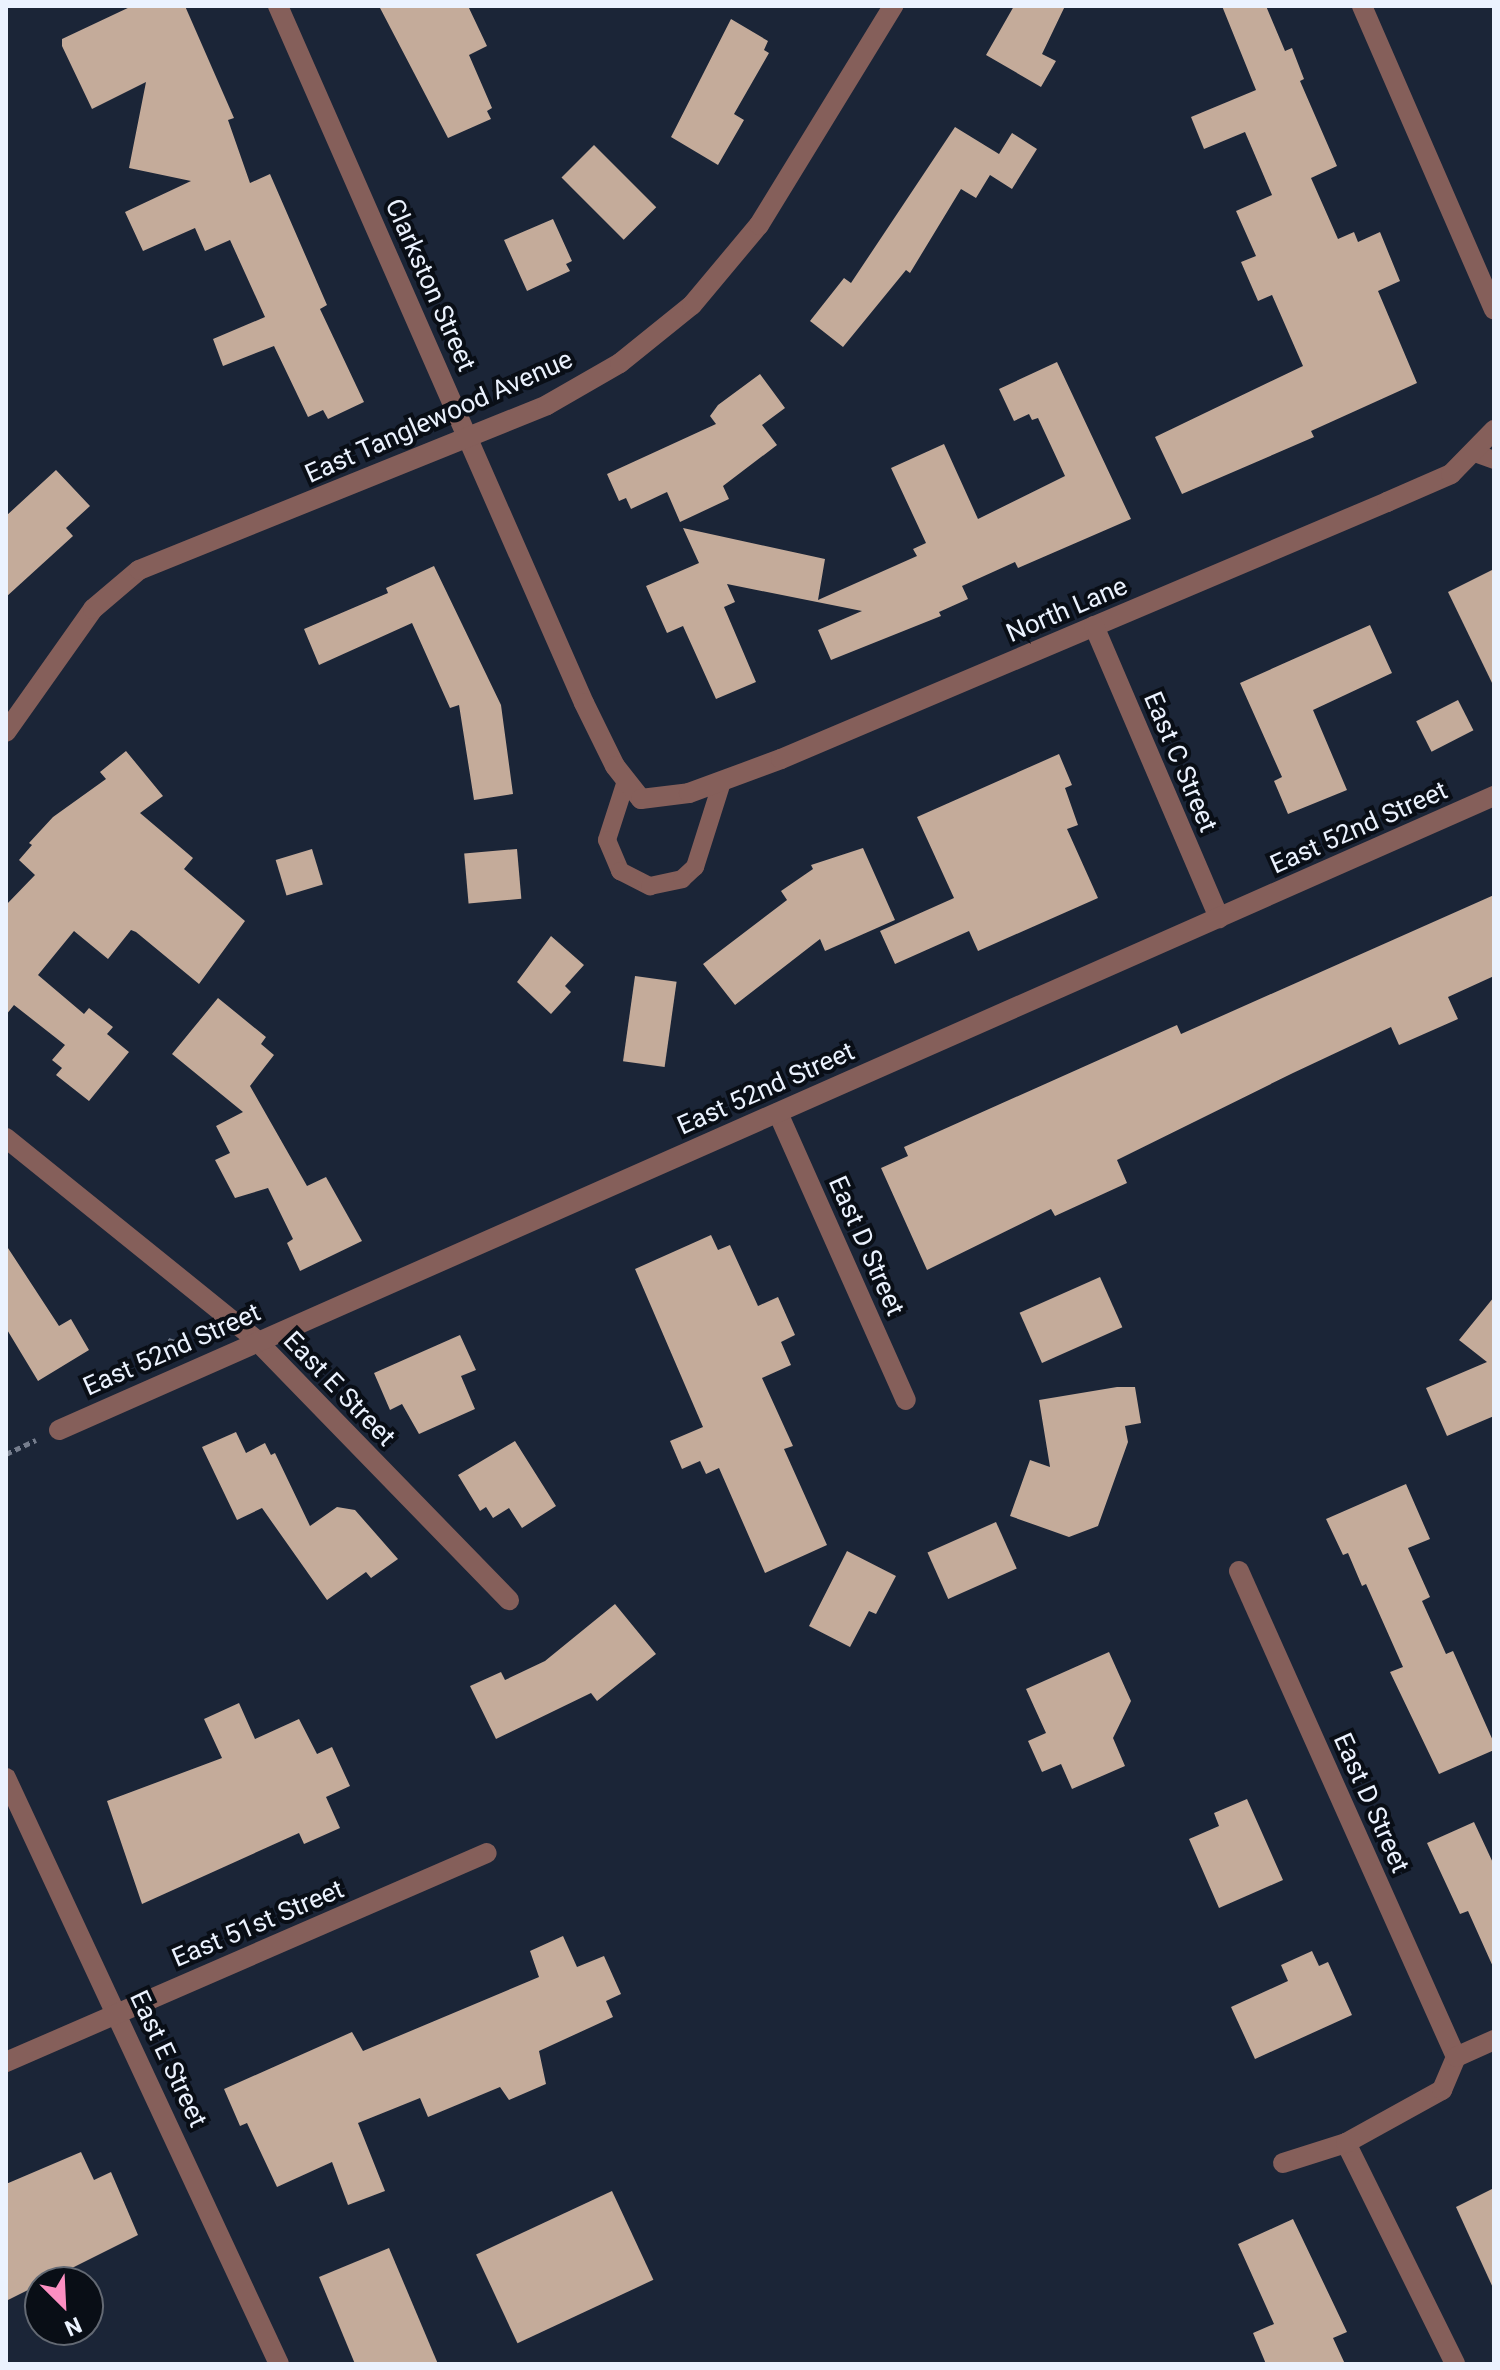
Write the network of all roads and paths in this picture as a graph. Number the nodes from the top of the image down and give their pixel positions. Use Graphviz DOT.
graph roads {
  1 [pos="278,6"];
  2 [pos="893,6"];
  3 [pos="1362,6"];
  4 [pos="1494,310"];
  5 [pos="1494,430"];
  6 [pos="469,437"];
  7 [pos="1484,456"];
  8 [pos="1094,626"];
  9 [pos="6,732"];
  10 [pos="626,781"];
  11 [pos="722,782"];
  12 [pos="1494,796"];
  13 [pos="641,799"];
  14 [pos="1219,918"];
  15 [pos="778,1113"];
  16 [pos="6,1138"];
  17 [pos="256,1340"];
  18 [pos="906,1400"];
  19 [pos="59,1430"];
  20 [pos="1239,1571"];
  21 [pos="509,1600"];
  22 [pos="6,1778"];
  23 [pos="487,1853"];
  24 [pos="118,2013"];
  25 [pos="1494,2040"];
  26 [pos="1456,2057"];
  27 [pos="6,2062"];
  28 [pos="1346,2143"];
  29 [pos="1283,2163"];
  30 [pos="279,2364"];
  31 [pos="1455,2364"];
  1 -- 6 [label="street, Clarkston Street"];
  2 -- 6 [label="street, East Tanglewood Avenue"];
  3 -- 4 [label="street"];
  5 -- 7 [label="street, North Lane"];
  6 -- 9 [label="street, East Tanglewood Avenue"];
  6 -- 10 [label="street, Clarkston Street"];
  7 -- 8 [label="street, North Lane"];
  8 -- 11 [label="street, North Lane"];
  8 -- 14 [label="street, East C Street"];
  10 -- 11 [label="lane"];
  10 -- 13 [label="street, Clarkston Street"];
  11 -- 13 [label="street, North Lane"];
  12 -- 14 [label="street, East 52nd Street"];
  14 -- 15 [label="street, East 52nd Street"];
  15 -- 17 [label="street, East 52nd Street"];
  15 -- 18 [label="street, East D Street"];
  16 -- 17 [label="street, East E Street"];
  17 -- 19 [label="street, East 52nd Street"];
  17 -- 21 [label="street, East E Street"];
  20 -- 26 [label="street, East D Street"];
  22 -- 24 [label="street, East E Street"];
  23 -- 24 [label="street, East 51st Street"];
  24 -- 27 [label="street, East 51st Street"];
  24 -- 30 [label="street, East E Street"];
  25 -- 26 [label="street"];
  26 -- 28 [label="street"];
  28 -- 29 [label="street"];
  28 -- 31 [label="street"];
}
